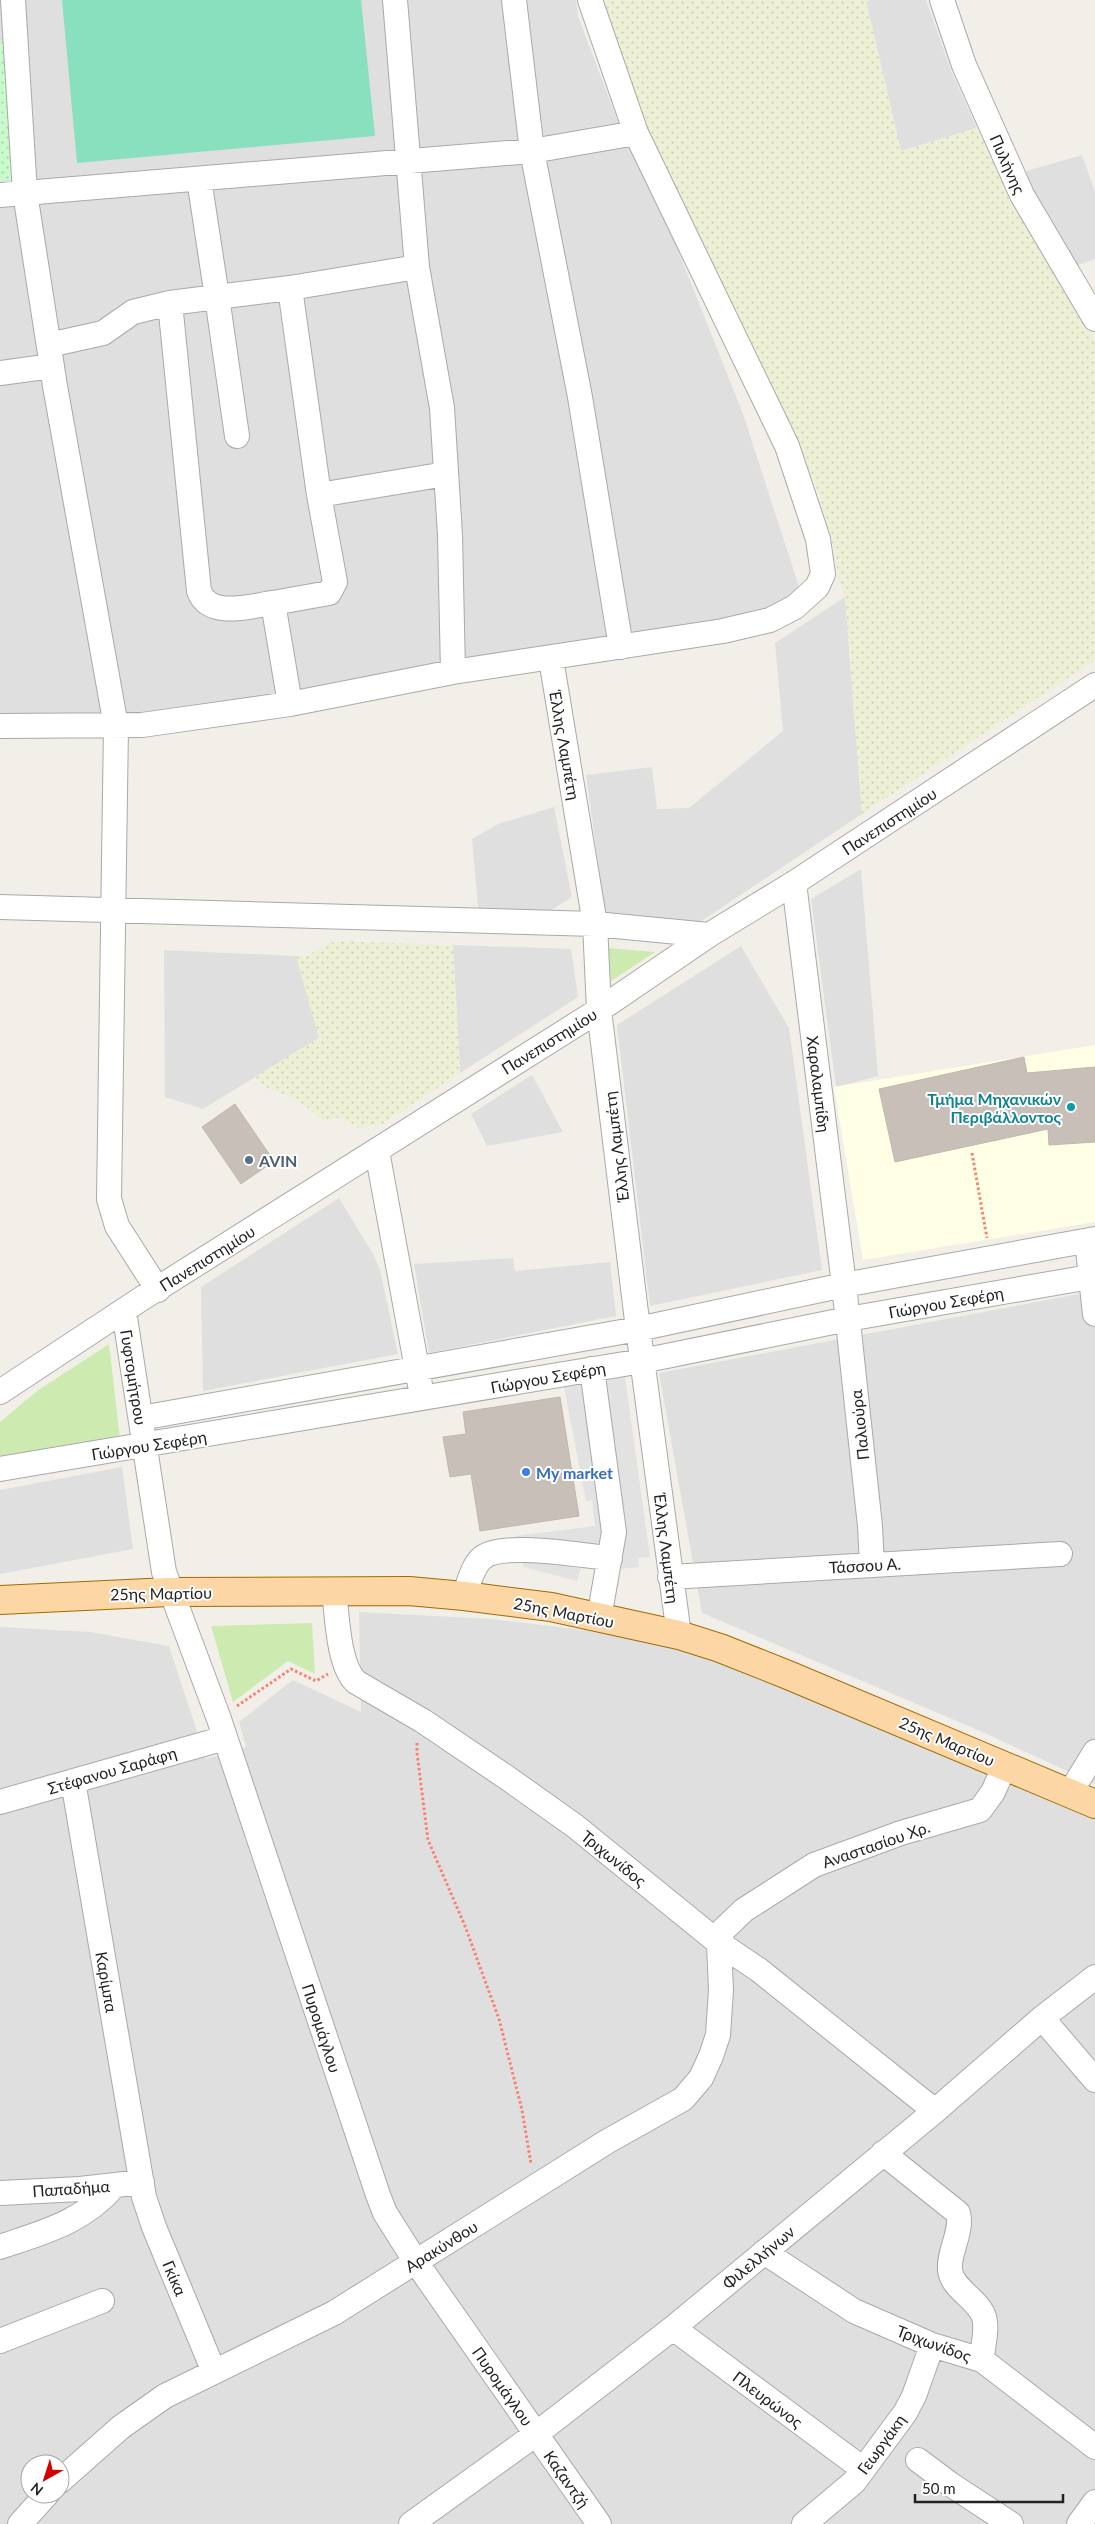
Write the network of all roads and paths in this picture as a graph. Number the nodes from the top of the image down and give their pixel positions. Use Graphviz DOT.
graph roads {
  1 [pos="13,0"];
  2 [pos="395,0"];
  3 [pos="514,0"];
  4 [pos="590,0"];
  5 [pos="942,0"];
  6 [pos="8,30"];
  7 [pos="636,133"];
  8 [pos="532,151"];
  9 [pos="410,161"];
  10 [pos="199,179"];
  11 [pos="25,193"];
  12 [pos="0,194"];
  13 [pos="417,266"];
  14 [pos="290,288"];
  15 [pos="217,297"];
  16 [pos="170,302"];
  17 [pos="1095,319"];
  18 [pos="50,356"];
  19 [pos="0,373"];
  20 [pos="237,436"];
  21 [pos="446,474"];
  22 [pos="319,495"];
  23 [pos="273,604"];
  24 [pos="621,646"];
  25 [pos="551,659"];
  26 [pos="453,672"];
  27 [pos="1095,685"];
  28 [pos="290,704"];
  29 [pos="0,726"];
  30 [pos="116,726"];
  31 [pos="794,884"];
  32 [pos="0,907"];
  33 [pos="112,910"];
  34 [pos="595,924"];
  35 [pos="709,935"];
  36 [pos="599,1010"];
  37 [pos="377,1151"];
  38 [pos="972,1153"];
  39 [pos="1091,1240"];
  40 [pos="991,1258"];
  41 [pos="1093,1276"];
  42 [pos="844,1285"];
  43 [pos="158,1290"];
  44 [pos="124,1311"];
  45 [pos="1095,1314"];
  46 [pos="848,1320"];
  47 [pos="638,1329"];
  48 [pos="642,1361"];
  49 [pos="592,1369"];
  50 [pos="418,1370"];
  51 [pos="0,1392"];
  52 [pos="423,1399"];
  53 [pos="141,1418"];
  54 [pos="144,1446"];
  55 [pos="0,1470"];
  56 [pos="1060,1554"];
  57 [pos="610,1558"];
  58 [pos="872,1565"];
  59 [pos="670,1577"];
  60 [pos="334,1590"];
  61 [pos="169,1592"];
  62 [pos="464,1596"];
  63 [pos="0,1600"];
  64 [pos="599,1618"];
  65 [pos="679,1635"];
  66 [pos="346,1665"];
  67 [pos="423,1721"];
  68 [pos="222,1729"];
  69 [pos="1095,1752"];
  70 [pos="1005,1765"];
  71 [pos="73,1781"];
  72 [pos="1070,1793"];
  73 [pos="0,1802"];
  74 [pos="1095,1804"];
  75 [pos="719,1943"];
  76 [pos="1095,1977"];
  77 [pos="1042,2018"];
  78 [pos="1095,2080"];
  79 [pos="935,2111"];
  80 [pos="883,2153"];
  81 [pos="142,2182"];
  82 [pos="115,2185"];
  83 [pos="535,2186"];
  84 [pos="0,2193"];
  85 [pos="0,2247"];
  86 [pos="764,2252"];
  87 [pos="416,2262"];
  88 [pos="102,2302"];
  89 [pos="673,2328"];
  90 [pos="0,2341"];
  91 [pos="932,2345"];
  92 [pos="982,2360"];
  93 [pos="214,2372"];
  94 [pos="536,2434"];
  95 [pos="1095,2447"];
  96 [pos="918,2460"];
  97 [pos="863,2469"];
  98 [pos="70,2471"];
  99 [pos="1095,2502"];
  100 [pos="38,2504"];
  101 [pos="20,2524"];
  102 [pos="411,2524"];
  103 [pos="599,2524"];
  104 [pos="804,2524"];
  105 [pos="1011,2524"];
  106 [pos="1079,2524"];
  1 -- 6 [label="street"];
  2 -- 9 [label="street"];
  3 -- 8 [label="street"];
  4 -- 7 [label="street"];
  5 -- 17 [label="street, Πυλήνης"];
  6 -- 11 [label="street"];
  7 -- 8 [label="street"];
  7 -- 24 [label="street"];
  8 -- 9 [label="street"];
  8 -- 24 [label="street"];
  9 -- 10 [label="street"];
  9 -- 13 [label="street"];
  10 -- 11 [label="street"];
  10 -- 15 [label="street"];
  11 -- 12 [label="street"];
  11 -- 18 [label="street"];
  13 -- 14 [label="street"];
  13 -- 21 [label="street"];
  14 -- 15 [label="street"];
  14 -- 22 [label="street"];
  15 -- 16 [label="street"];
  15 -- 20 [label="street"];
  16 -- 18 [label="street"];
  16 -- 23 [label="street"];
  18 -- 19 [label="street"];
  18 -- 30 [label="street"];
  21 -- 22 [label="street"];
  21 -- 26 [label="street"];
  22 -- 23 [label="street"];
  23 -- 28 [label="street"];
  24 -- 25 [label="street"];
  25 -- 26 [label="street"];
  25 -- 34 [label="street, Έλλης Λαμπέτη"];
  26 -- 28 [label="street"];
  27 -- 31 [label="street, Πανεπιστημίου"];
  28 -- 30 [label="street"];
  29 -- 30 [label="street"];
  30 -- 33 [label="street"];
  31 -- 35 [label="street, Πανεπιστημίου"];
  31 -- 42 [label="street, Χαραλαμπίδη"];
  32 -- 33 [label="street"];
  33 -- 34 [label="street"];
  33 -- 43 [label="street"];
  34 -- 35 [label="street"];
  34 -- 36 [label="street, Έλλης Λαμπέτη"];
  35 -- 36 [label="street, Πανεπιστημίου"];
  36 -- 37 [label="street, Πανεπιστημίου"];
  36 -- 47 [label="street, Έλλης Λαμπέτη"];
  37 -- 43 [label="street, Πανεπιστημίου"];
  37 -- 50 [label="street"];
  38 -- 40 [label="path"];
  39 -- 40 [label="street, Γιώργου Σεφέρη"];
  39 -- 41 [label="street"];
  40 -- 42 [label="street, Γιώργου Σεφέρη"];
  41 -- 45 [label="street"];
  41 -- 46 [label="street, Γιώργου Σεφέρη"];
  42 -- 46 [label="street, Παλιούρα"];
  42 -- 47 [label="street, Γιώργου Σεφέρη"];
  43 -- 44 [label="street, Πανεπιστημίου"];
  44 -- 51 [label="street, Πανεπιστημίου"];
  44 -- 53 [label="street, Γυφτομήτρου"];
  46 -- 48 [label="street, Γιώργου Σεφέρη"];
  46 -- 58 [label="street, Παλιούρα"];
  47 -- 48 [label="street, Έλλης Λαμπέτη"];
  47 -- 50 [label="street, Γιώργου Σεφέρη"];
  48 -- 49 [label="street, Γιώργου Σεφέρη"];
  48 -- 59 [label="street, Έλλης Λαμπέτη"];
  49 -- 52 [label="street, Γιώργου Σεφέρη"];
  49 -- 57 [label="street"];
  50 -- 52 [label="street"];
  50 -- 53 [label="street, Γιώργου Σεφέρη"];
  52 -- 54 [label="street, Γιώργου Σεφέρη"];
  53 -- 54 [label="street, Γυφτομήτρου"];
  54 -- 55 [label="street, Γιώργου Σεφέρη"];
  54 -- 61 [label="street, Γυφτομήτρου"];
  56 -- 58 [label="street, Τάσσου Α."];
  57 -- 62 [label="street"];
  57 -- 64 [label="street"];
  58 -- 59 [label="street, Τάσσου Α."];
  59 -- 65 [label="street, Έλλης Λαμπέτη"];
  60 -- 61 [label="main road, 25ης Μαρτίου"];
  60 -- 62 [label="main road, 25ης Μαρτίου"];
  60 -- 66 [label="street, Τριχωνίδος"];
  61 -- 63 [label="main road, 25ης Μαρτίου"];
  61 -- 68 [label="street, Πυρομάγλου"];
  62 -- 64 [label="main road, 25ης Μαρτίου"];
  64 -- 65 [label="main road, 25ης Μαρτίου"];
  65 -- 70 [label="main road, 25ης Μαρτίου"];
  66 -- 67 [label="street, Τριχωνίδος"];
  66 -- 68 [label="path"];
  67 -- 75 [label="street, Τριχωνίδος"];
  67 -- 83 [label="path"];
  68 -- 71 [label="street, Στέφανου Σαράφη"];
  68 -- 87 [label="street, Πυρομάγλου"];
  69 -- 72 [label="street"];
  70 -- 72 [label="main road, 25ης Μαρτίου"];
  70 -- 75 [label="street, Αναστασίου Χρ."];
  71 -- 73 [label="street, Στέφανου Σαράφη"];
  71 -- 81 [label="street, Καρίμπα"];
  72 -- 74 [label="main road, 25ης Μαρτίου"];
  75 -- 79 [label="street, Τριχωνίδος"];
  75 -- 83 [label="street, Αρακύνθου"];
  76 -- 77 [label="street, Φιλελλήνων"];
  77 -- 78 [label="street"];
  77 -- 79 [label="street, Φιλελλήνων"];
  79 -- 80 [label="street, Φιλελλήνων"];
  80 -- 86 [label="street, Φιλελλήνων"];
  80 -- 92 [label="street"];
  81 -- 82 [label="street, Παπαδήμα"];
  81 -- 93 [label="street, Γκίκα"];
  82 -- 84 [label="street, Παπαδήμα"];
  82 -- 85 [label="street"];
  83 -- 87 [label="street, Αρακύνθου"];
  86 -- 89 [label="street, Φιλελλήνων"];
  86 -- 91 [label="street, Τριχωνίδος"];
  87 -- 93 [label="street, Αρακύνθου"];
  87 -- 94 [label="street, Πυρομάγλου"];
  88 -- 90 [label="street"];
  89 -- 94 [label="street, Φιλελλήνων"];
  89 -- 97 [label="street, Πλευρώνος"];
  91 -- 92 [label="street, Τριχωνίδος"];
  91 -- 97 [label="street, Γεωργάκη"];
  92 -- 95 [label="street, Τριχωνίδος"];
  93 -- 98 [label="street, Αρακύνθου"];
  94 -- 102 [label="street, Φιλελλήνων"];
  94 -- 103 [label="street, Καζαντζή"];
  96 -- 105 [label="street"];
  97 -- 104 [label="street, Γεωργάκη"];
  99 -- 106 [label="street"];
  100 -- 101 [label="street"];
}
